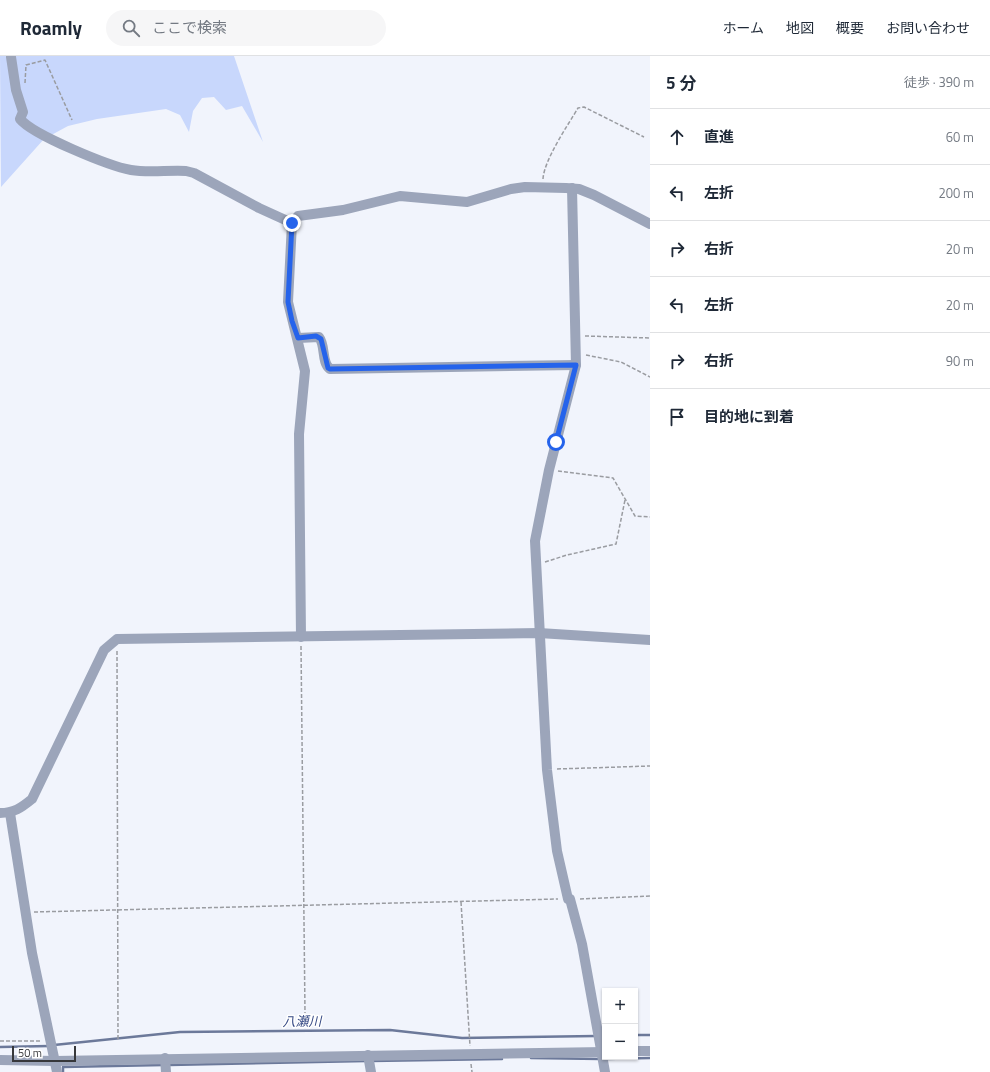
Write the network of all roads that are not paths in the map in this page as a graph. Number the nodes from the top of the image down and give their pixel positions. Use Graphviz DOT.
graph roads {
  1 [pos="11,57"];
  2 [pos="572,188"];
  3 [pos="292,223"];
  4 [pos="650,224"];
  5 [pos="298,338"];
  6 [pos="576,365"];
  7 [pos="539,633"];
  8 [pos="301,637"];
  9 [pos="650,640"];
  10 [pos="5,813"];
  11 [pos="602,1049"];
  12 [pos="638,1051"];
  13 [pos="650,1051"];
  14 [pos="602,1052"];
  15 [pos="368,1055"];
  16 [pos="166,1058"];
  17 [pos="0,1060"];
  18 [pos="604,1060"];
  19 [pos="55,1061"];
  20 [pos="56,1072"];
  21 [pos="166,1072"];
  22 [pos="371,1072"];
  23 [pos="605,1072"];
  1 -- 3 [label="street"];
  2 -- 3 [label="street"];
  2 -- 4 [label="street"];
  2 -- 6 [label="street"];
  3 -- 5 [label="street"];
  5 -- 6 [label="street"];
  5 -- 8 [label="street"];
  6 -- 7 [label="street"];
  7 -- 8 [label="street"];
  7 -- 9 [label="street"];
  7 -- 11 [label="street"];
  8 -- 10 [label="street"];
  10 -- 19 [label="street"];
  12 -- 13 [label="street"];
  14 -- 15 [label="street"];
  15 -- 16 [label="street"];
  15 -- 22 [label="street"];
  16 -- 19 [label="street"];
  16 -- 21 [label="street"];
  17 -- 19 [label="street"];
  18 -- 23 [label="street"];
  19 -- 20 [label="street"];
}
